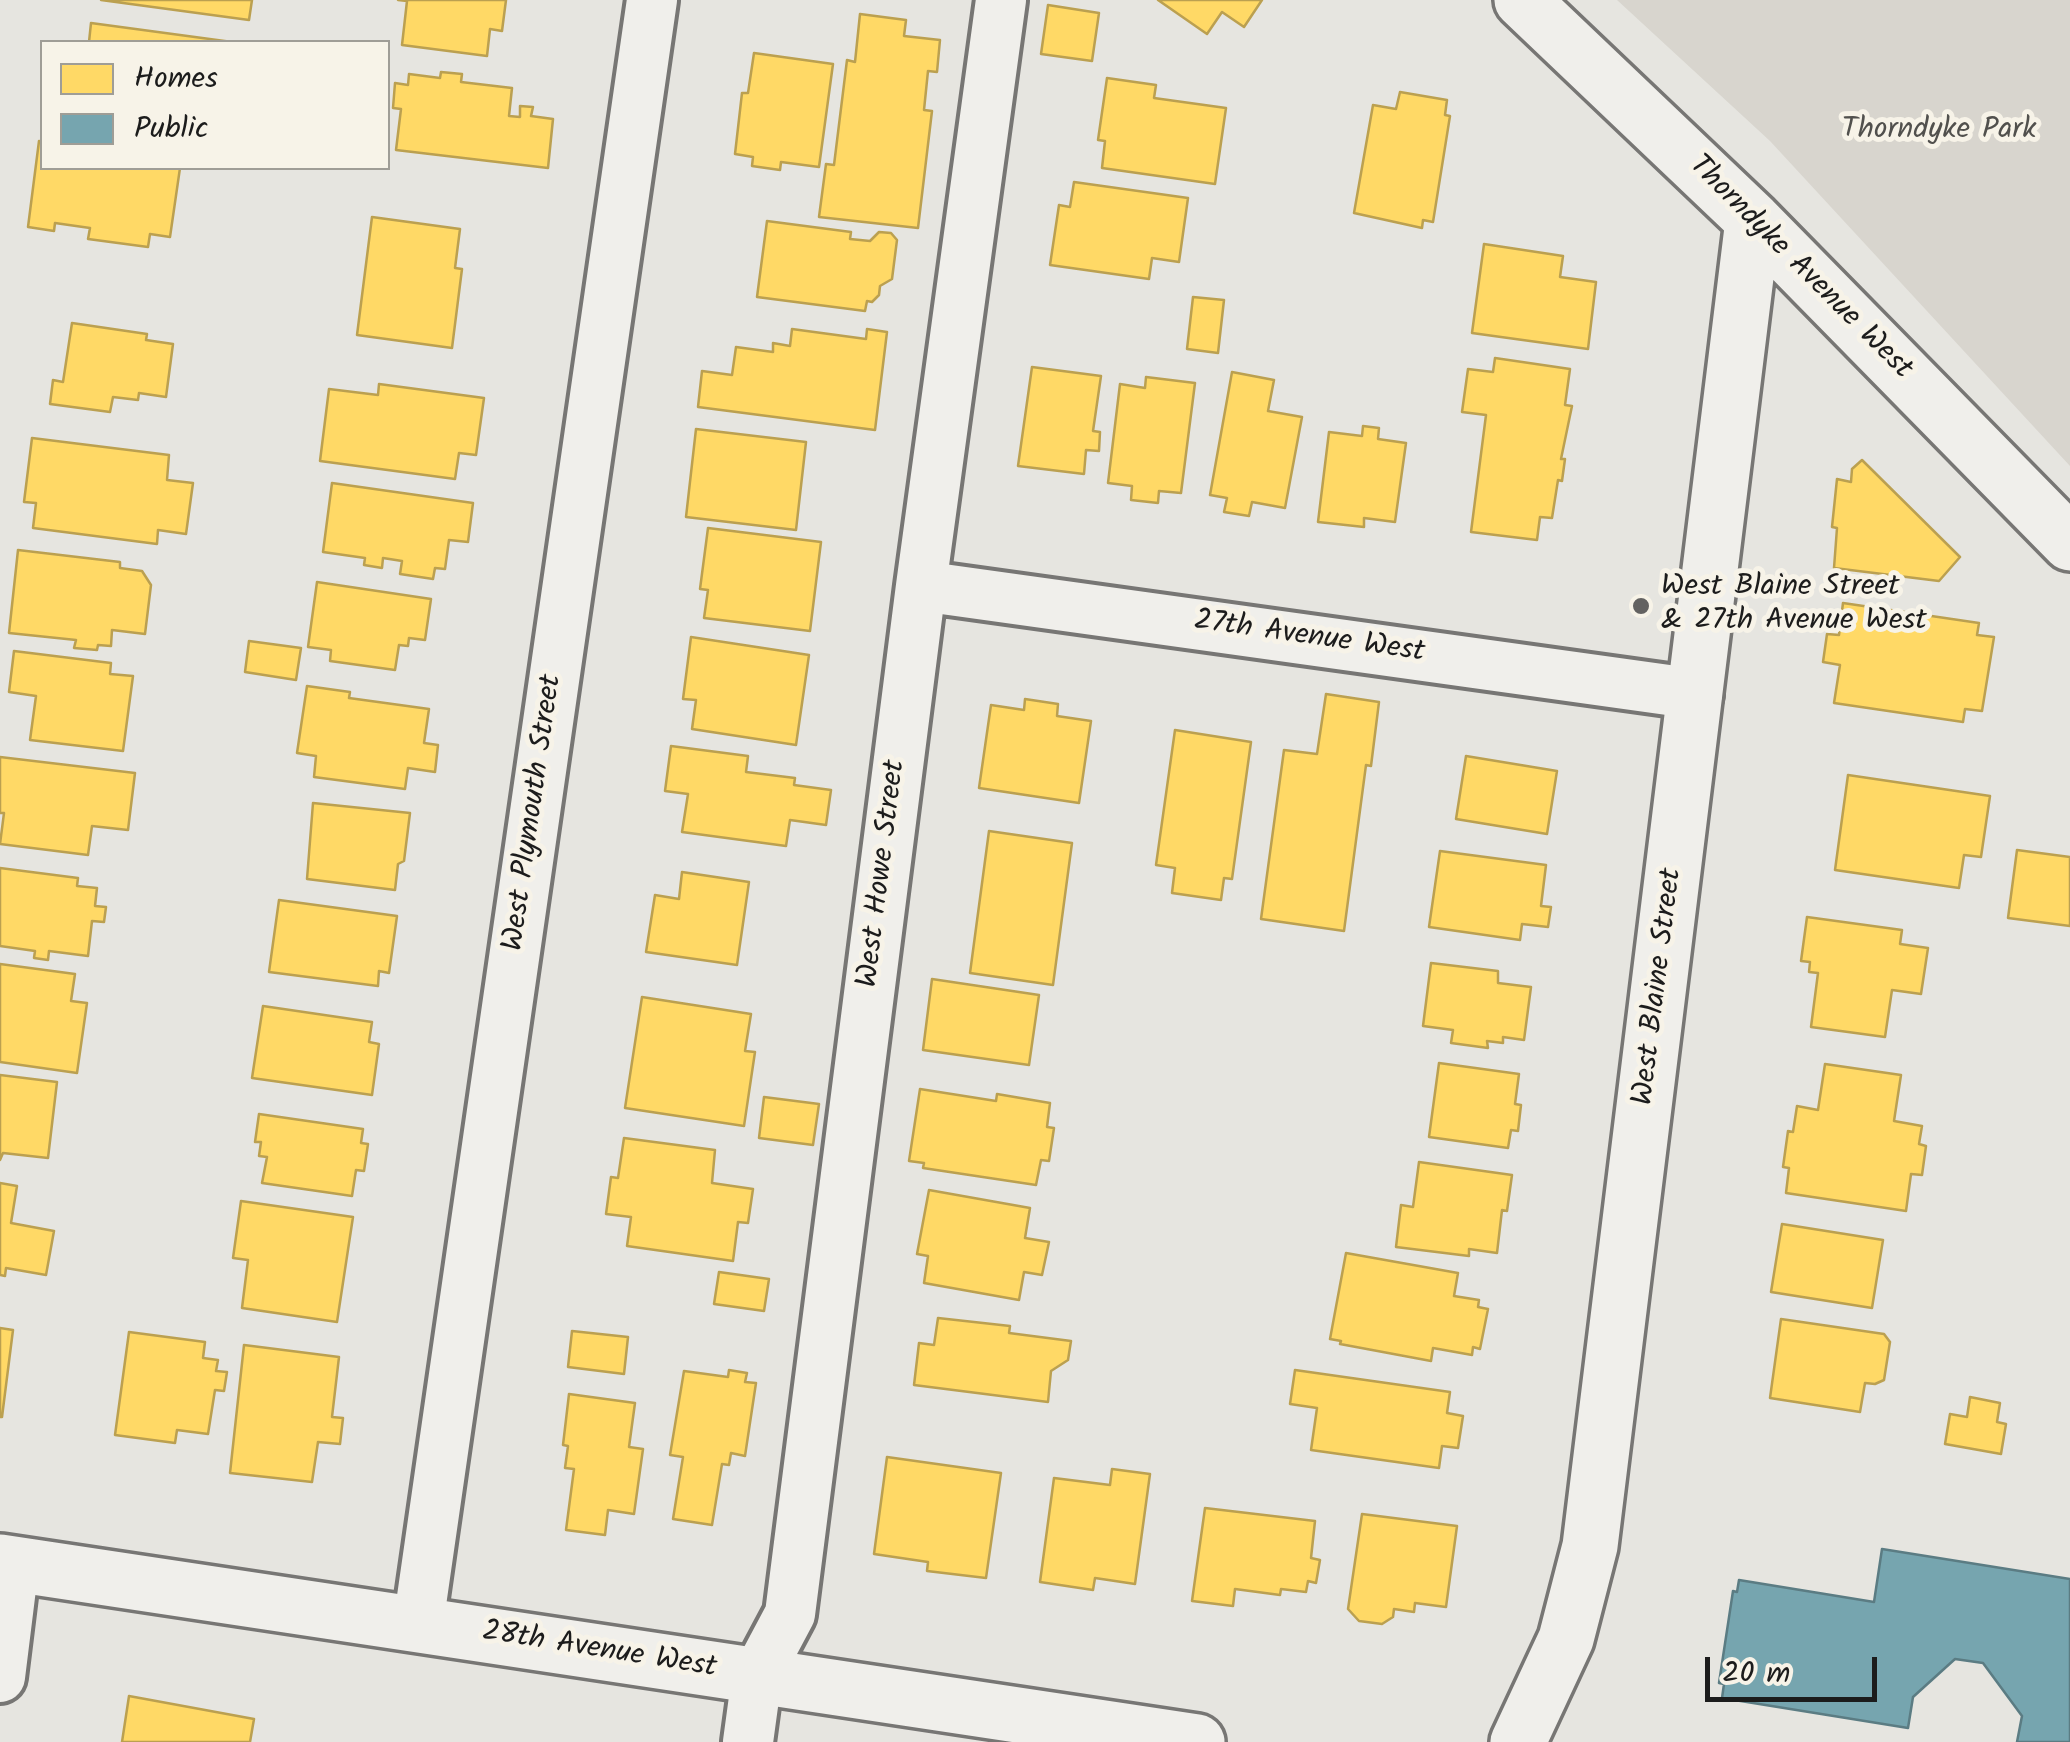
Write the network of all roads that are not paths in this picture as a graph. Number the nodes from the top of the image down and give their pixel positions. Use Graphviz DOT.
graph roads {
  1 [pos="652,0"];
  2 [pos="1001,0"];
  3 [pos="1522,0"];
  4 [pos="1753,220"];
  5 [pos="2070,543"];
  6 [pos="921,586"];
  7 [pos="1698,694"];
  8 [pos="7,1563"];
  9 [pos="418,1625"];
  10 [pos="757,1676"];
  11 [pos="0,1677"];
  12 [pos="748,1742"];
  13 [pos="1197,1742"];
  14 [pos="1518,1742"];
  1 -- 9 [label="street, West Plymouth Street"];
  2 -- 6 [label="street, West Howe Street"];
  3 -- 4 [label="main road, Thorndyke Avenue West"];
  4 -- 5 [label="main road, Thorndyke Avenue West"];
  4 -- 7 [label="main road, West Blaine Street"];
  6 -- 7 [label="street, 27th Avenue West"];
  6 -- 10 [label="street, West Howe Street"];
  7 -- 14 [label="main road, West Blaine Street"];
  8 -- 9 [label="main road, 28th Avenue West"];
  8 -- 11 [label="street"];
  9 -- 10 [label="main road, 28th Avenue West"];
  10 -- 12 [label="street, West Howe Street"];
  10 -- 13 [label="main road, 28th Avenue West"];
}
